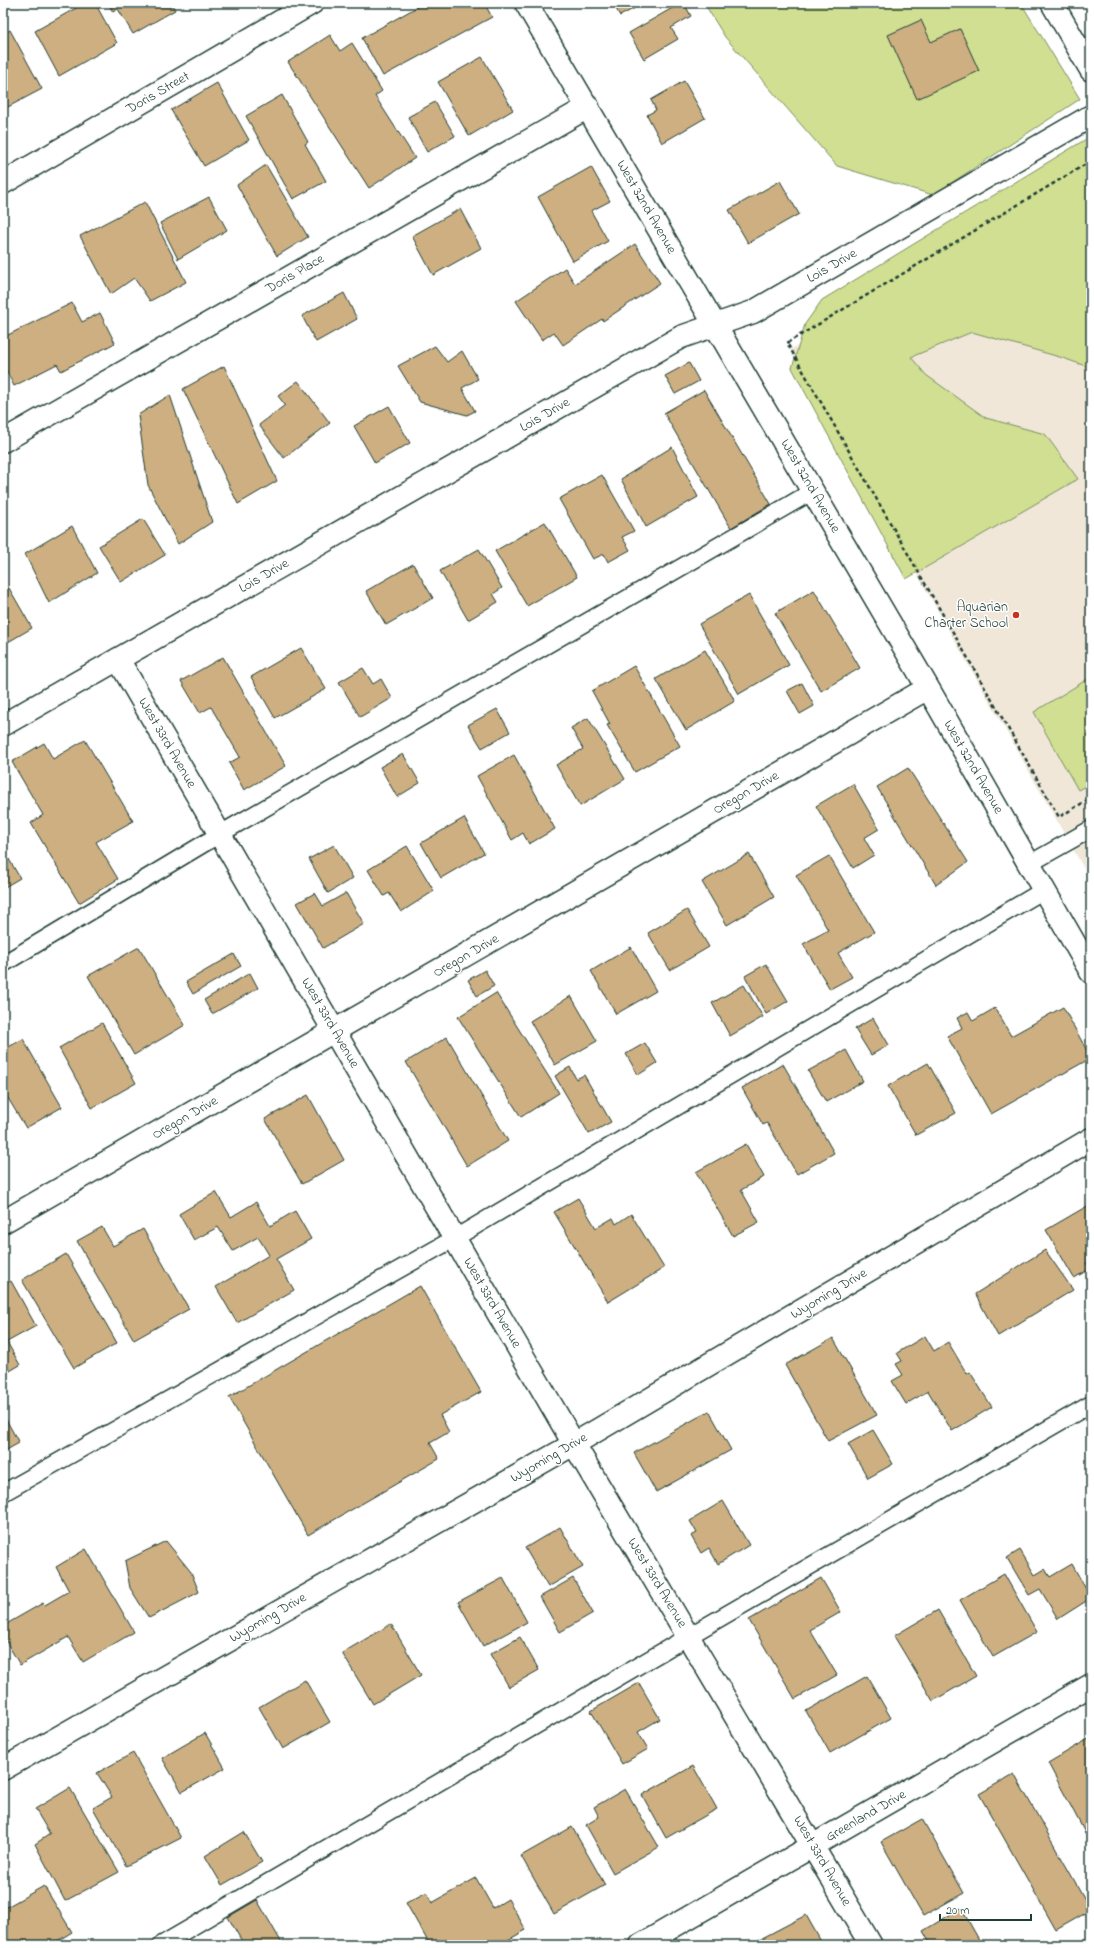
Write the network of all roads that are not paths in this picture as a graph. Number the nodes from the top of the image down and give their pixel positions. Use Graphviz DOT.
graph roads {
  1 [pos="312,3"];
  2 [pos="526,3"];
  3 [pos="1052,3"];
  4 [pos="1091,70"];
  5 [pos="588,107"];
  6 [pos="1091,116"];
  7 [pos="3,183"];
  8 [pos="716,325"];
  9 [pos="3,441"];
  10 [pos="813,491"];
  11 [pos="118,659"];
  12 [pos="928,688"];
  13 [pos="3,725"];
  14 [pos="1091,829"];
  15 [pos="220,834"];
  16 [pos="1029,864"];
  17 [pos="1044,890"];
  18 [pos="3,964"];
  19 [pos="1091,972"];
  20 [pos="335,1032"];
  21 [pos="1091,1139"];
  22 [pos="3,1222"];
  23 [pos="455,1238"];
  24 [pos="1091,1404"];
  25 [pos="574,1444"];
  26 [pos="3,1494"];
  27 [pos="689,1636"];
  28 [pos="1091,1685"];
  29 [pos="3,1769"];
  30 [pos="814,1846"];
  31 [pos="161,1945"];
  32 [pos="641,1945"];
  33 [pos="872,1945"];
  1 -- 7 [label="street, Doris Street"];
  2 -- 5 [label="street, West 32nd Avenue"];
  3 -- 4 [label="street"];
  5 -- 8 [label="street, West 32nd Avenue"];
  5 -- 9 [label="street, Doris Place"];
  6 -- 8 [label="street, Lois Drive"];
  8 -- 10 [label="street, West 32nd Avenue"];
  8 -- 11 [label="street, Lois Drive"];
  10 -- 12 [label="street, West 32nd Avenue"];
  10 -- 15 [label="lane"];
  11 -- 13 [label="street, Lois Drive"];
  11 -- 15 [label="street, West 33rd Avenue"];
  12 -- 16 [label="street, West 32nd Avenue"];
  12 -- 20 [label="street, Oregon Drive"];
  14 -- 16 [label="lane"];
  15 -- 18 [label="lane"];
  15 -- 20 [label="street, West 33rd Avenue"];
  16 -- 17 [label="street, West 32nd Avenue"];
  17 -- 19 [label="street, West 32nd Avenue"];
  17 -- 23 [label="lane"];
  20 -- 22 [label="street, Oregon Drive"];
  20 -- 23 [label="street, West 33rd Avenue"];
  21 -- 25 [label="street, Wyoming Drive"];
  23 -- 25 [label="street, West 33rd Avenue"];
  23 -- 26 [label="lane"];
  24 -- 27 [label="lane"];
  25 -- 27 [label="street, West 33rd Avenue"];
  25 -- 29 [label="street, Wyoming Drive"];
  27 -- 30 [label="street, West 33rd Avenue"];
  27 -- 31 [label="lane"];
  28 -- 30 [label="street, Greenland Drive"];
  30 -- 32 [label="street, Greenland Drive"];
  30 -- 33 [label="street, West 33rd Avenue"];
}
